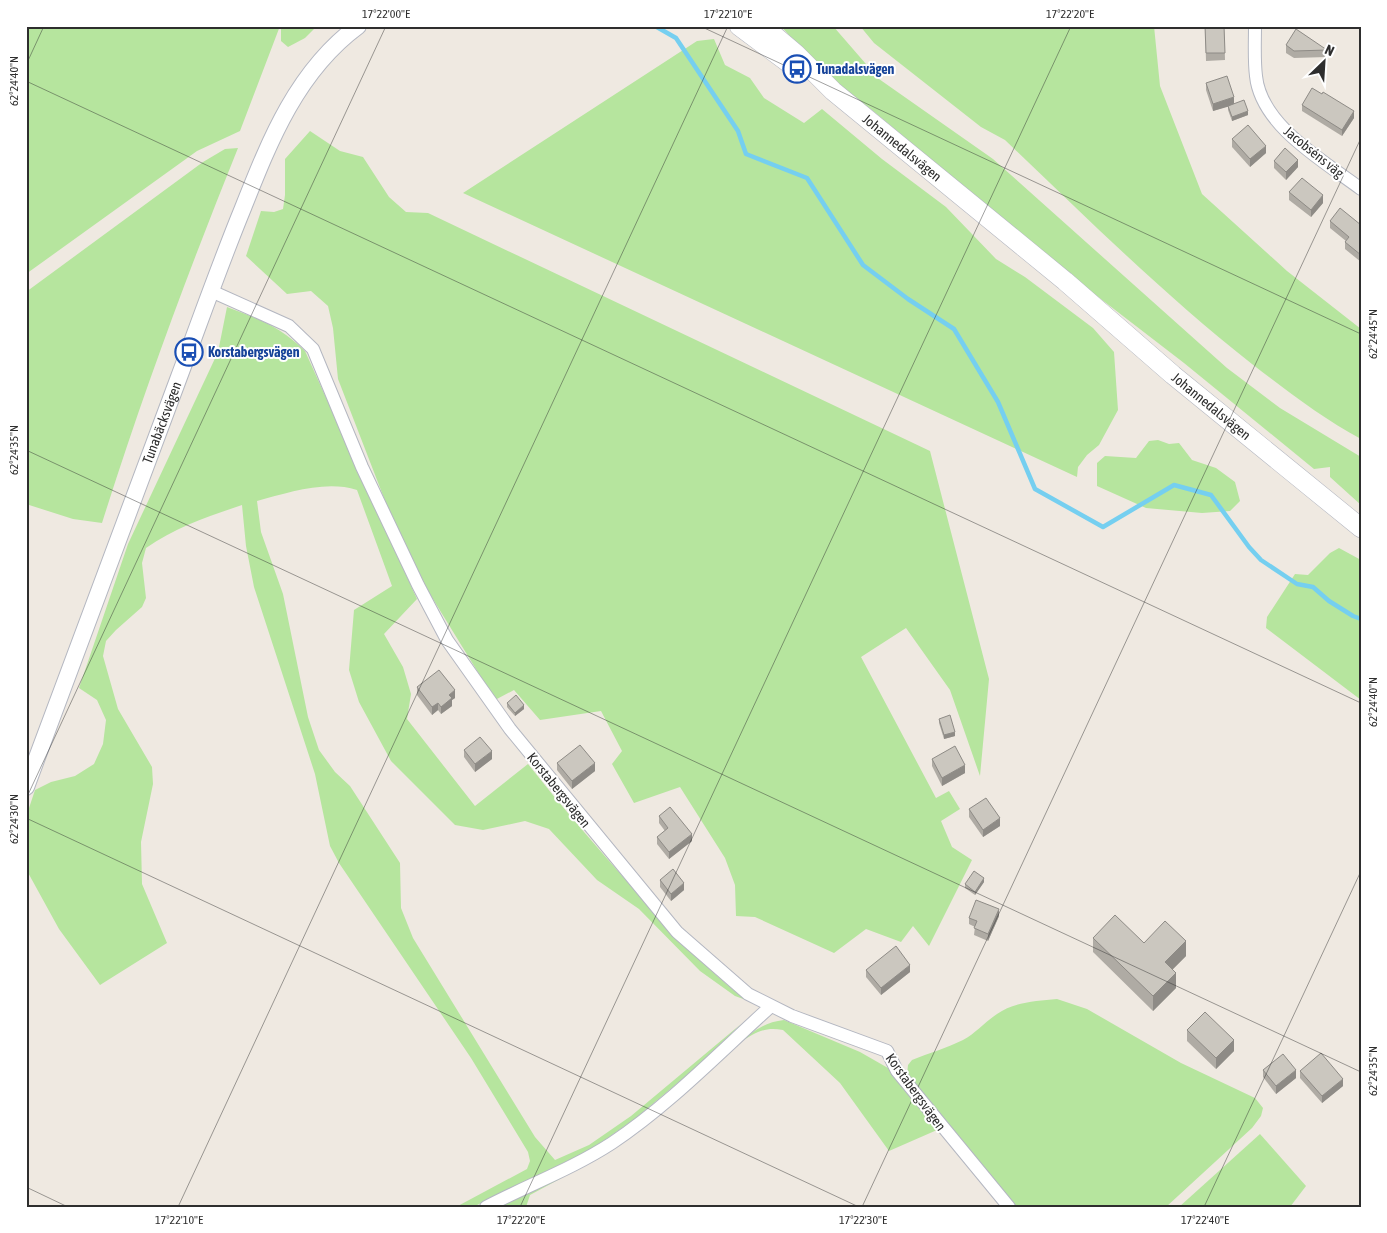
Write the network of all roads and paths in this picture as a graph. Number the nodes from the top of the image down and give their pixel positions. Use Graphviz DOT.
graph roads {
  1 [pos="358,26"];
  2 [pos="739,26"];
  3 [pos="763,26"];
  4 [pos="1255,26"];
  5 [pos="833,91"];
  6 [pos="1361,189"];
  7 [pos="1065,281"];
  8 [pos="210,291"];
  9 [pos="1361,517"];
  10 [pos="1361,528"];
  11 [pos="26,787"];
  12 [pos="770,1007"];
  13 [pos="486,1207"];
  14 [pos="1008,1207"];
  1 -- 8 [label="street, Tunabäcksvägen"];
  2 -- 5 [label="main road, Johannedalsvägen"];
  3 -- 5 [label="main road, Johannedalsvägen"];
  4 -- 6 [label="street, Jacobséns väg"];
  5 -- 7 [label="main road, Johannedalsvägen"];
  7 -- 9 [label="main road, Johannedalsvägen"];
  7 -- 10 [label="main road, Johannedalsvägen"];
  8 -- 11 [label="street, Tunabäcksvägen"];
  8 -- 12 [label="street, Korstabergsvägen"];
  12 -- 13 [label="street"];
  12 -- 14 [label="street, Korstabergsvägen"];
}
